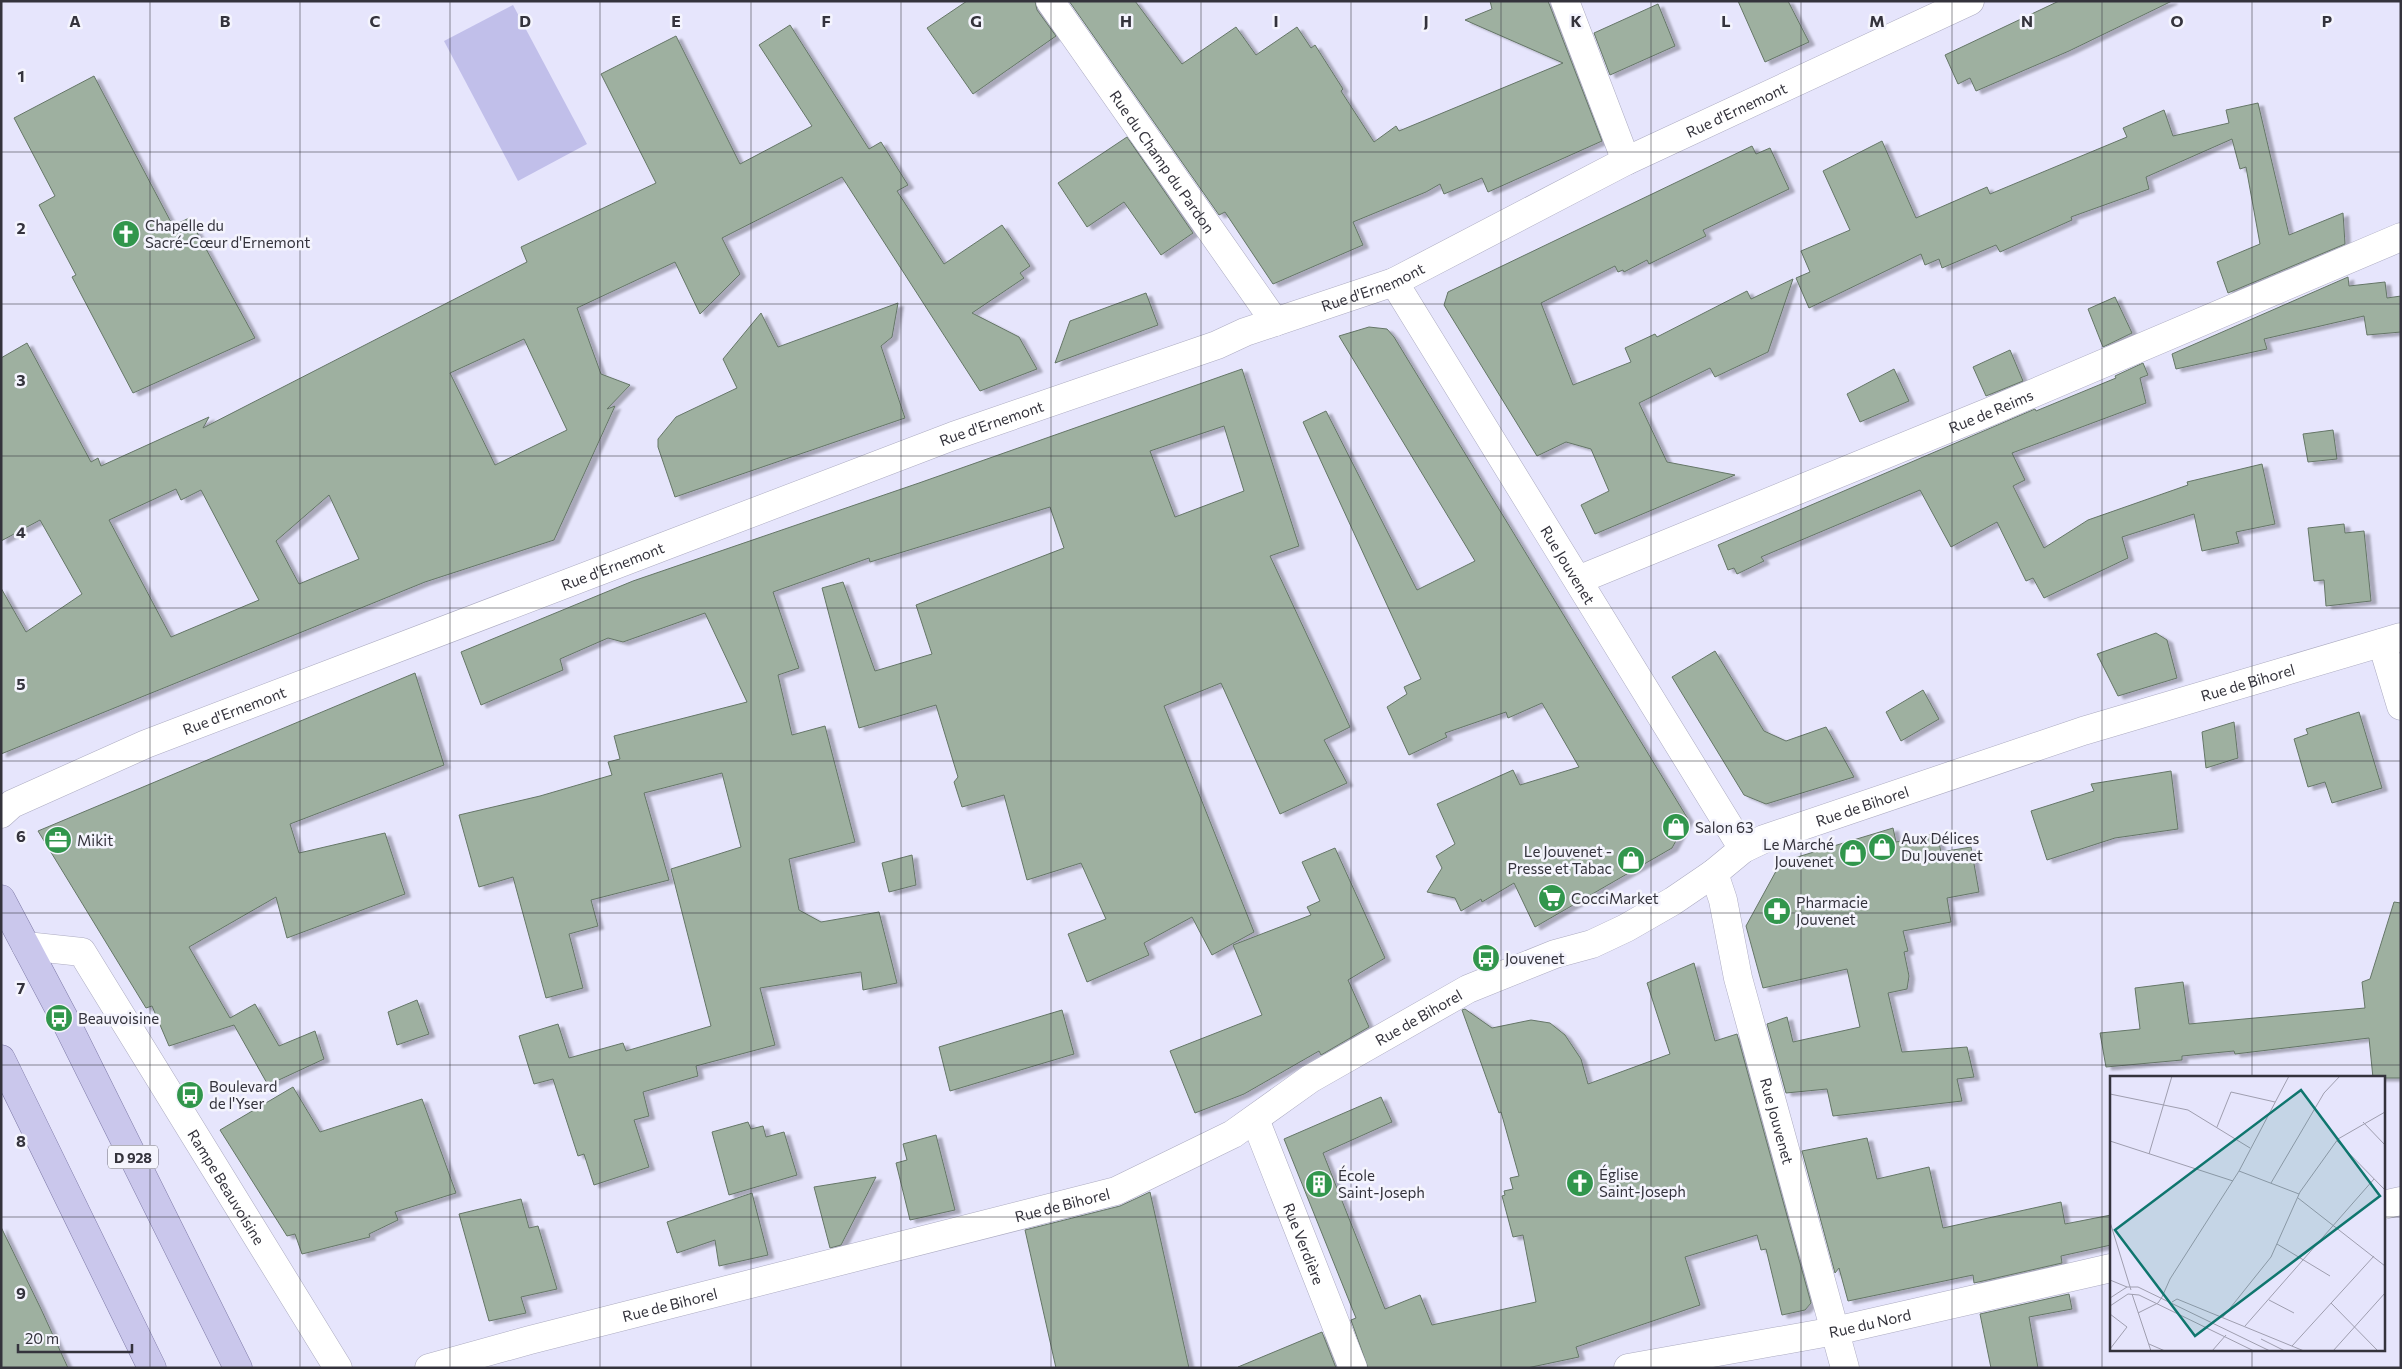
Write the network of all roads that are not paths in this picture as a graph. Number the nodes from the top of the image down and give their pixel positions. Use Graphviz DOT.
graph roads {
  1 [pos="1050,1"];
  2 [pos="1565,1"];
  3 [pos="1970,1"];
  4 [pos="1626,161"];
  5 [pos="2401,237"];
  6 [pos="1394,282"];
  7 [pos="1275,322"];
  8 [pos="1578,580"];
  9 [pos="2392,640"];
  10 [pos="2401,706"];
  11 [pos="1,814"];
  12 [pos="1743,849"];
  13 [pos="1714,873"];
  14 [pos="1,898"];
  15 [pos="26,946"];
  16 [pos="1,1060"];
  17 [pos="1255,1119"];
  18 [pos="2401,1201"];
  19 [pos="2384,1205"];
  20 [pos="2110,1268"];
  21 [pos="1835,1331"];
  22 [pos="152,1368"];
  23 [pos="238,1368"];
  24 [pos="338,1368"];
  25 [pos="428,1368"];
  26 [pos="1353,1368"];
  27 [pos="1628,1368"];
  28 [pos="1845,1368"];
  1 -- 7 [label="street, Rue du Champ du Pardon"];
  2 -- 4 [label="street"];
  3 -- 4 [label="street, Rue d'Ernemont"];
  4 -- 6 [label="street, Rue d'Ernemont"];
  5 -- 8 [label="street, Rue de Reims"];
  6 -- 7 [label="street, Rue d'Ernemont"];
  6 -- 8 [label="street, Rue Jouvenet"];
  7 -- 11 [label="street, Rue d'Ernemont"];
  8 -- 12 [label="street, Rue Jouvenet"];
  9 -- 10 [label="street"];
  9 -- 12 [label="street, Rue de Bihorel"];
  12 -- 13 [label="street, Rue de Bihorel"];
  13 -- 17 [label="street, Rue de Bihorel"];
  13 -- 21 [label="street, Rue Jouvenet"];
  14 -- 15 [label="main road, D 928"];
  15 -- 23 [label="main road, D 928"];
  15 -- 24 [label="street, Rampe Beauvoisine"];
  16 -- 22 [label="main road"];
  17 -- 25 [label="street, Rue de Bihorel"];
  17 -- 26 [label="street, Rue Verdière"];
  18 -- 19 [label="street"];
  20 -- 21 [label="street, Rue du Nord"];
  21 -- 27 [label="street, Rue du Nord"];
  21 -- 28 [label="street, Rue Jouvenet"];
}
